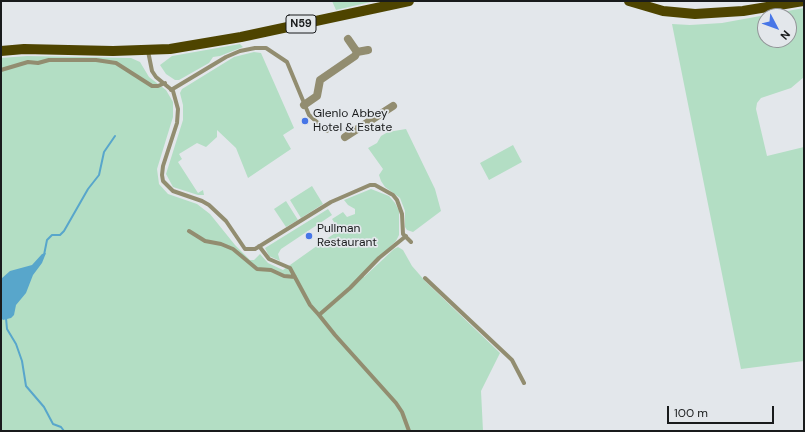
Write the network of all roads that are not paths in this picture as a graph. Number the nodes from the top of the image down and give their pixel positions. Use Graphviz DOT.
graph roads {
  1 [pos="409,1"];
  2 [pos="629,1"];
  3 [pos="803,1"];
  4 [pos="348,39"];
  5 [pos="148,50"];
  6 [pos="368,50"];
  7 [pos="1,51"];
  8 [pos="357,52"];
  9 [pos="1,70"];
  10 [pos="166,83"];
  11 [pos="172,90"];
  12 [pos="304,106"];
  13 [pos="393,106"];
  14 [pos="326,131"];
  15 [pos="345,137"];
  16 [pos="189,232"];
  17 [pos="406,236"];
  18 [pos="411,242"];
  19 [pos="259,246"];
  20 [pos="294,277"];
  21 [pos="425,278"];
  22 [pos="319,315"];
  23 [pos="524,383"];
  24 [pos="409,431"];
  1 -- 5 [label="main road, N59"];
  2 -- 3 [label="main road"];
  4 -- 8 [label="street"];
  5 -- 7 [label="main road, N59"];
  5 -- 10 [label="lane"];
  6 -- 8 [label="street"];
  8 -- 12 [label="street"];
  9 -- 10 [label="lane"];
  10 -- 11 [label="lane"];
  11 -- 12 [label="lane"];
  11 -- 19 [label="lane"];
  12 -- 14 [label="lane"];
  13 -- 15 [label="street"];
  16 -- 20 [label="lane"];
  17 -- 18 [label="lane"];
  17 -- 19 [label="lane"];
  17 -- 22 [label="lane"];
  19 -- 20 [label="lane"];
  20 -- 22 [label="lane"];
  21 -- 23 [label="lane"];
  22 -- 24 [label="lane"];
}
